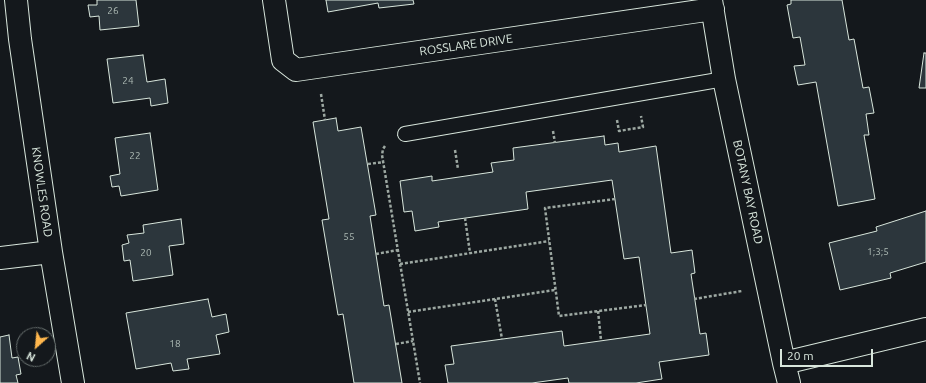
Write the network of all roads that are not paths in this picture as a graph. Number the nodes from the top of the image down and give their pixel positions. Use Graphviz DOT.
graph roads {
  1 [pos="16,0"];
  2 [pos="274,0"];
  3 [pos="712,4"];
  4 [pos="724,79"];
  5 [pos="405,134"];
  6 [pos="51,252"];
  7 [pos="0,258"];
  8 [pos="926,329"];
  9 [pos="786,373"];
  10 [pos="73,383"];
  1 -- 6 [label="street, KNOWLES ROAD"];
  2 -- 3 [label="street, ROSSLARE DRIVE"];
  3 -- 4 [label="street, BOTANY BAY ROAD"];
  4 -- 5 [label="lane"];
  4 -- 9 [label="street, BOTANY BAY ROAD"];
  6 -- 7 [label="street"];
  6 -- 10 [label="street, KNOWLES ROAD"];
  8 -- 9 [label="street"];
}
